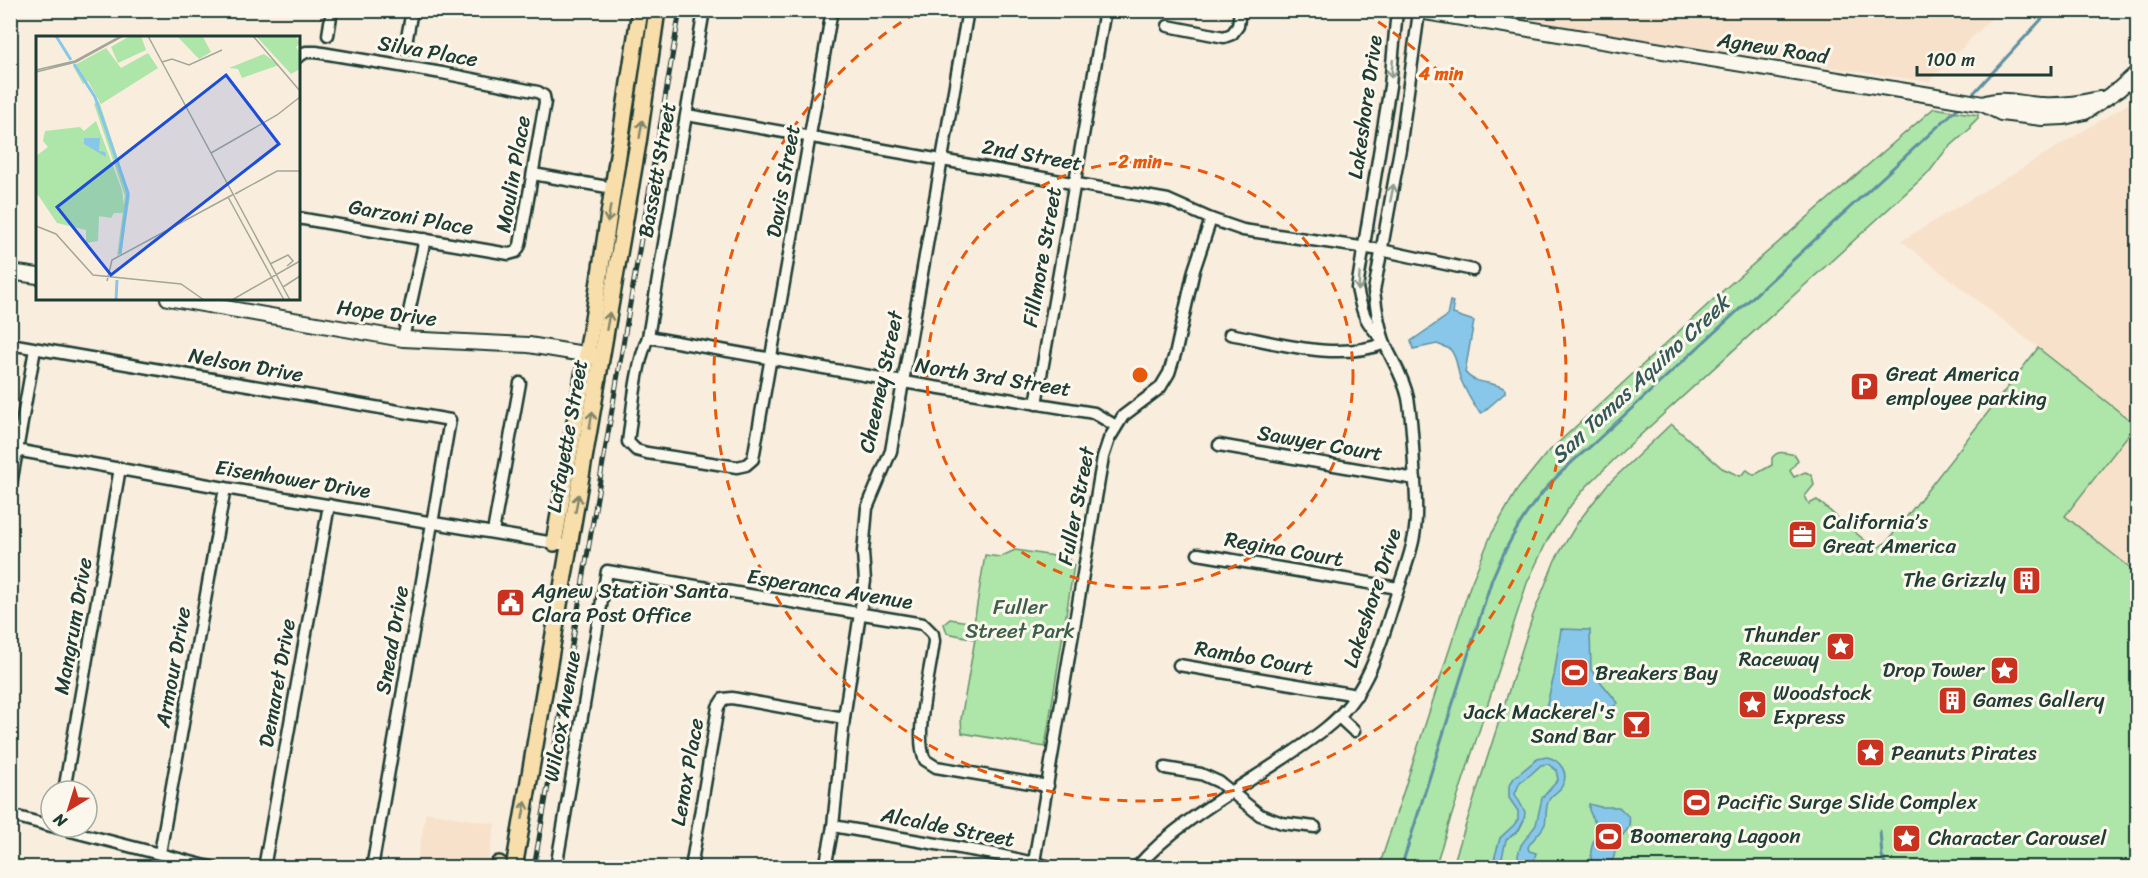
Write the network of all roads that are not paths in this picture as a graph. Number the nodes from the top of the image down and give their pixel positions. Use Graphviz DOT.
graph roads {
  1 [pos="332,10"];
  2 [pos="412,10"];
  3 [pos="640,10"];
  4 [pos="657,10"];
  5 [pos="704,10"];
  6 [pos="832,10"];
  7 [pos="968,10"];
  8 [pos="1105,10"];
  9 [pos="1240,10"];
  10 [pos="1397,10"];
  11 [pos="1416,11"];
  12 [pos="1168,26"];
  13 [pos="328,35"];
  14 [pos="405,49"];
  15 [pos="300,56"];
  16 [pos="2138,72"];
  17 [pos="545,102"];
  18 [pos="687,115"];
  19 [pos="810,137"];
  20 [pos="943,159"];
  21 [pos="533,174"];
  22 [pos="1074,182"];
  23 [pos="613,188"];
  24 [pos="300,218"];
  25 [pos="1211,219"];
  26 [pos="425,238"];
  27 [pos="1363,248"];
  28 [pos="1381,250"];
  29 [pos="516,252"];
  30 [pos="1473,270"];
  31 [pos="10,272"];
  32 [pos="36,276"];
  33 [pos="179,300"];
  34 [pos="1230,334"];
  35 [pos="648,337"];
  36 [pos="403,339"];
  37 [pos="1385,343"];
  38 [pos="10,344"];
  39 [pos="35,349"];
  40 [pos="586,354"];
  41 [pos="602,357"];
  42 [pos="770,359"];
  43 [pos="903,382"];
  44 [pos="520,383"];
  45 [pos="1036,404"];
  46 [pos="450,420"];
  47 [pos="1116,426"];
  48 [pos="1219,445"];
  49 [pos="14,449"];
  50 [pos="120,468"];
  51 [pos="1415,479"];
  52 [pos="225,488"];
  53 [pos="10,490"];
  54 [pos="329,505"];
  55 [pos="433,522"];
  56 [pos="493,532"];
  57 [pos="554,543"];
  58 [pos="570,546"];
  59 [pos="1198,554"];
  60 [pos="607,571"];
  61 [pos="1398,588"];
  62 [pos="860,614"];
  63 [pos="1179,665"];
  64 [pos="1357,695"];
  65 [pos="1339,717"];
  66 [pos="844,718"];
  67 [pos="1354,731"];
  68 [pos="1165,768"];
  69 [pos="66,779"];
  70 [pos="1048,786"];
  71 [pos="1232,793"];
  72 [pos="10,815"];
  73 [pos="39,823"];
  74 [pos="833,826"];
  75 [pos="1315,827"];
  76 [pos="99,838"];
  77 [pos="160,853"];
  78 [pos="504,866"];
  79 [pos="1034,866"];
  80 [pos="214,867"];
  81 [pos="264,867"];
  82 [pos="372,867"];
  83 [pos="556,867"];
  84 [pos="691,867"];
  85 [pos="825,867"];
  86 [pos="1056,867"];
  87 [pos="1136,867"];
  1 -- 13 [label="street"];
  2 -- 14 [label="street"];
  3 -- 23 [label="main road, Lafayette Street"];
  41 -- 4 [label="main road, Lafayette Street, one-way"];
  5 -- 18 [label="street, Bassett Street"];
  6 -- 19 [label="street, Davis Street"];
  7 -- 20 [label="street, Cheeney Street"];
  8 -- 22 [label="street, Fillmore Street"];
  9 -- 12 [label="street"];
  10 -- 27 [label="street, Lakeshore Drive, one-way"];
  11 -- 16 [label="street, Agnew Road"];
  28 -- 11 [label="street, Lakeshore Drive, one-way"];
  15 -- 17 [label="street, Silva Place"];
  17 -- 21 [label="street, Moulin Place"];
  18 -- 19 [label="street, 2nd Street"];
  18 -- 35 [label="street, Bassett Street"];
  19 -- 20 [label="street, 2nd Street"];
  19 -- 42 [label="street, Davis Street"];
  20 -- 22 [label="street, 2nd Street"];
  20 -- 43 [label="street, Cheeney Street"];
  21 -- 23 [label="street"];
  21 -- 29 [label="street, Moulin Place"];
  22 -- 25 [label="street, 2nd Street"];
  22 -- 45 [label="street, Fillmore Street"];
  23 -- 40 [label="main road, Lafayette Street, one-way"];
  24 -- 26 [label="street, Garzoni Place"];
  25 -- 27 [label="street, 2nd Street"];
  25 -- 47 [label="street, Fuller Street"];
  26 -- 29 [label="street, Garzoni Place"];
  26 -- 36 [label="street"];
  27 -- 28 [label="street, 2nd Street"];
  27 -- 37 [label="street, Lakeshore Drive, one-way"];
  28 -- 30 [label="street, 2nd Street"];
  28 -- 37 [label="street, Lakeshore Drive"];
  31 -- 32 [label="street"];
  33 -- 36 [label="street, Hope Drive"];
  34 -- 37 [label="street"];
  35 -- 42 [label="street, North 3rd Street"];
  35 -- 42 [label="street, Bassett Street"];
  36 -- 40 [label="street, Hope Drive"];
  37 -- 51 [label="street, Lakeshore Drive"];
  38 -- 39 [label="street, Nelson Drive"];
  39 -- 46 [label="street, Nelson Drive"];
  39 -- 49 [label="street"];
  40 -- 41 [label="street, Hope Drive"];
  40 -- 57 [label="main road, Lafayette Street"];
  58 -- 41 [label="main road, Lafayette Street, one-way"];
  42 -- 43 [label="street, North 3rd Street"];
  43 -- 45 [label="street, North 3rd Street"];
  43 -- 62 [label="street, Cheeney Street"];
  44 -- 56 [label="street"];
  45 -- 47 [label="street, North 3rd Street"];
  46 -- 55 [label="street, Snead Drive"];
  47 -- 70 [label="street, Fuller Street"];
  48 -- 51 [label="street, Sawyer Court"];
  49 -- 50 [label="street, Eisenhower Drive"];
  49 -- 53 [label="street"];
  50 -- 52 [label="street, Eisenhower Drive"];
  50 -- 69 [label="street, Mangrum Drive"];
  51 -- 61 [label="street, Lakeshore Drive"];
  52 -- 54 [label="street, Eisenhower Drive"];
  52 -- 77 [label="street, Armour Drive"];
  54 -- 55 [label="street, Eisenhower Drive"];
  54 -- 81 [label="street, Demaret Drive"];
  55 -- 56 [label="street, Eisenhower Drive"];
  55 -- 82 [label="street, Snead Drive"];
  56 -- 57 [label="street, Eisenhower Drive"];
  57 -- 58 [label="street, Eisenhower Drive"];
  78 -- 58 [label="main road, Lafayette Street, one-way"];
  59 -- 61 [label="street, Regina Court"];
  60 -- 62 [label="street, Esperanca Avenue"];
  60 -- 83 [label="street, Wilcox Avenue"];
  61 -- 64 [label="street, Lakeshore Drive"];
  62 -- 66 [label="street, Cheeney Street"];
  62 -- 70 [label="street, Esperanca Avenue"];
  63 -- 64 [label="street, Rambo Court"];
  64 -- 65 [label="street, Lakeshore Drive"];
  65 -- 67 [label="street"];
  65 -- 71 [label="street, Lakeshore Drive"];
  66 -- 74 [label="street, Cheeney Street"];
  66 -- 84 [label="street, Lenox Place"];
  68 -- 71 [label="street"];
  70 -- 79 [label="street, Fuller Street"];
  71 -- 75 [label="street"];
  71 -- 87 [label="street, Lakeshore Drive"];
  72 -- 73 [label="street"];
  74 -- 79 [label="street, Alcalde Street"];
  74 -- 85 [label="street, Cheeney Street"];
  76 -- 77 [label="street"];
  77 -- 80 [label="street"];
  79 -- 86 [label="street, Alcalde Street"];
}
